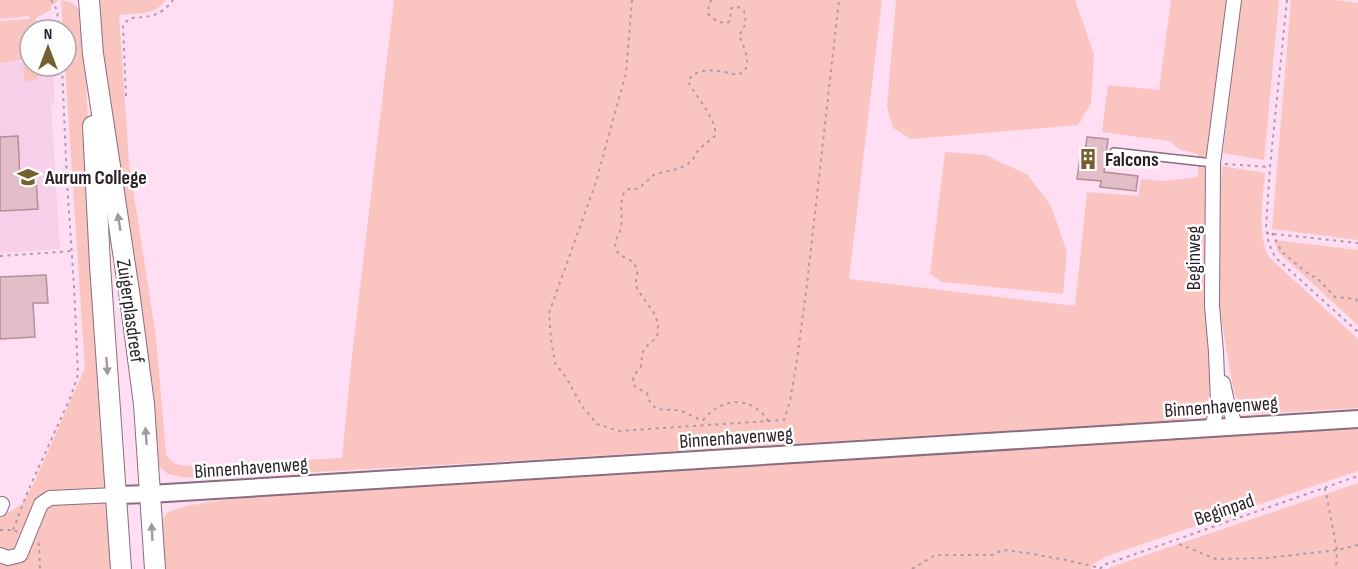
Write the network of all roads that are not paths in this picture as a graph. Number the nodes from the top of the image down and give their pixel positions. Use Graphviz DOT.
graph roads {
  1 [pos="89,0"];
  2 [pos="1234,0"];
  3 [pos="93,54"];
  4 [pos="1114,152"];
  5 [pos="1213,163"];
  6 [pos="1216,352"];
  7 [pos="1358,419"];
  8 [pos="1236,427"];
  9 [pos="1212,428"];
  10 [pos="150,494"];
  11 [pos="116,495"];
  12 [pos="0,555"];
  13 [pos="121,569"];
  14 [pos="155,569"];
  1 -- 3 [label="main road, Zuigerplasdreef"];
  2 -- 5 [label="street, Beginweg"];
  10 -- 3 [label="main road, Zuigerplasdreef, one-way"];
  3 -- 11 [label="main road, Zuigerplasdreef, one-way"];
  4 -- 5 [label="lane"];
  5 -- 6 [label="street, Beginweg"];
  6 -- 8 [label="street, Beginweg"];
  6 -- 9 [label="street, Beginweg"];
  7 -- 8 [label="street, Binnenhavenweg"];
  8 -- 9 [label="street, Binnenhavenweg"];
  9 -- 10 [label="street, Binnenhavenweg"];
  10 -- 11 [label="street, Binnenhavenweg"];
  14 -- 10 [label="main road, Zuigerplasdreef, one-way"];
  11 -- 12 [label="street"];
  11 -- 13 [label="main road, Zuigerplasdreef"];
}
